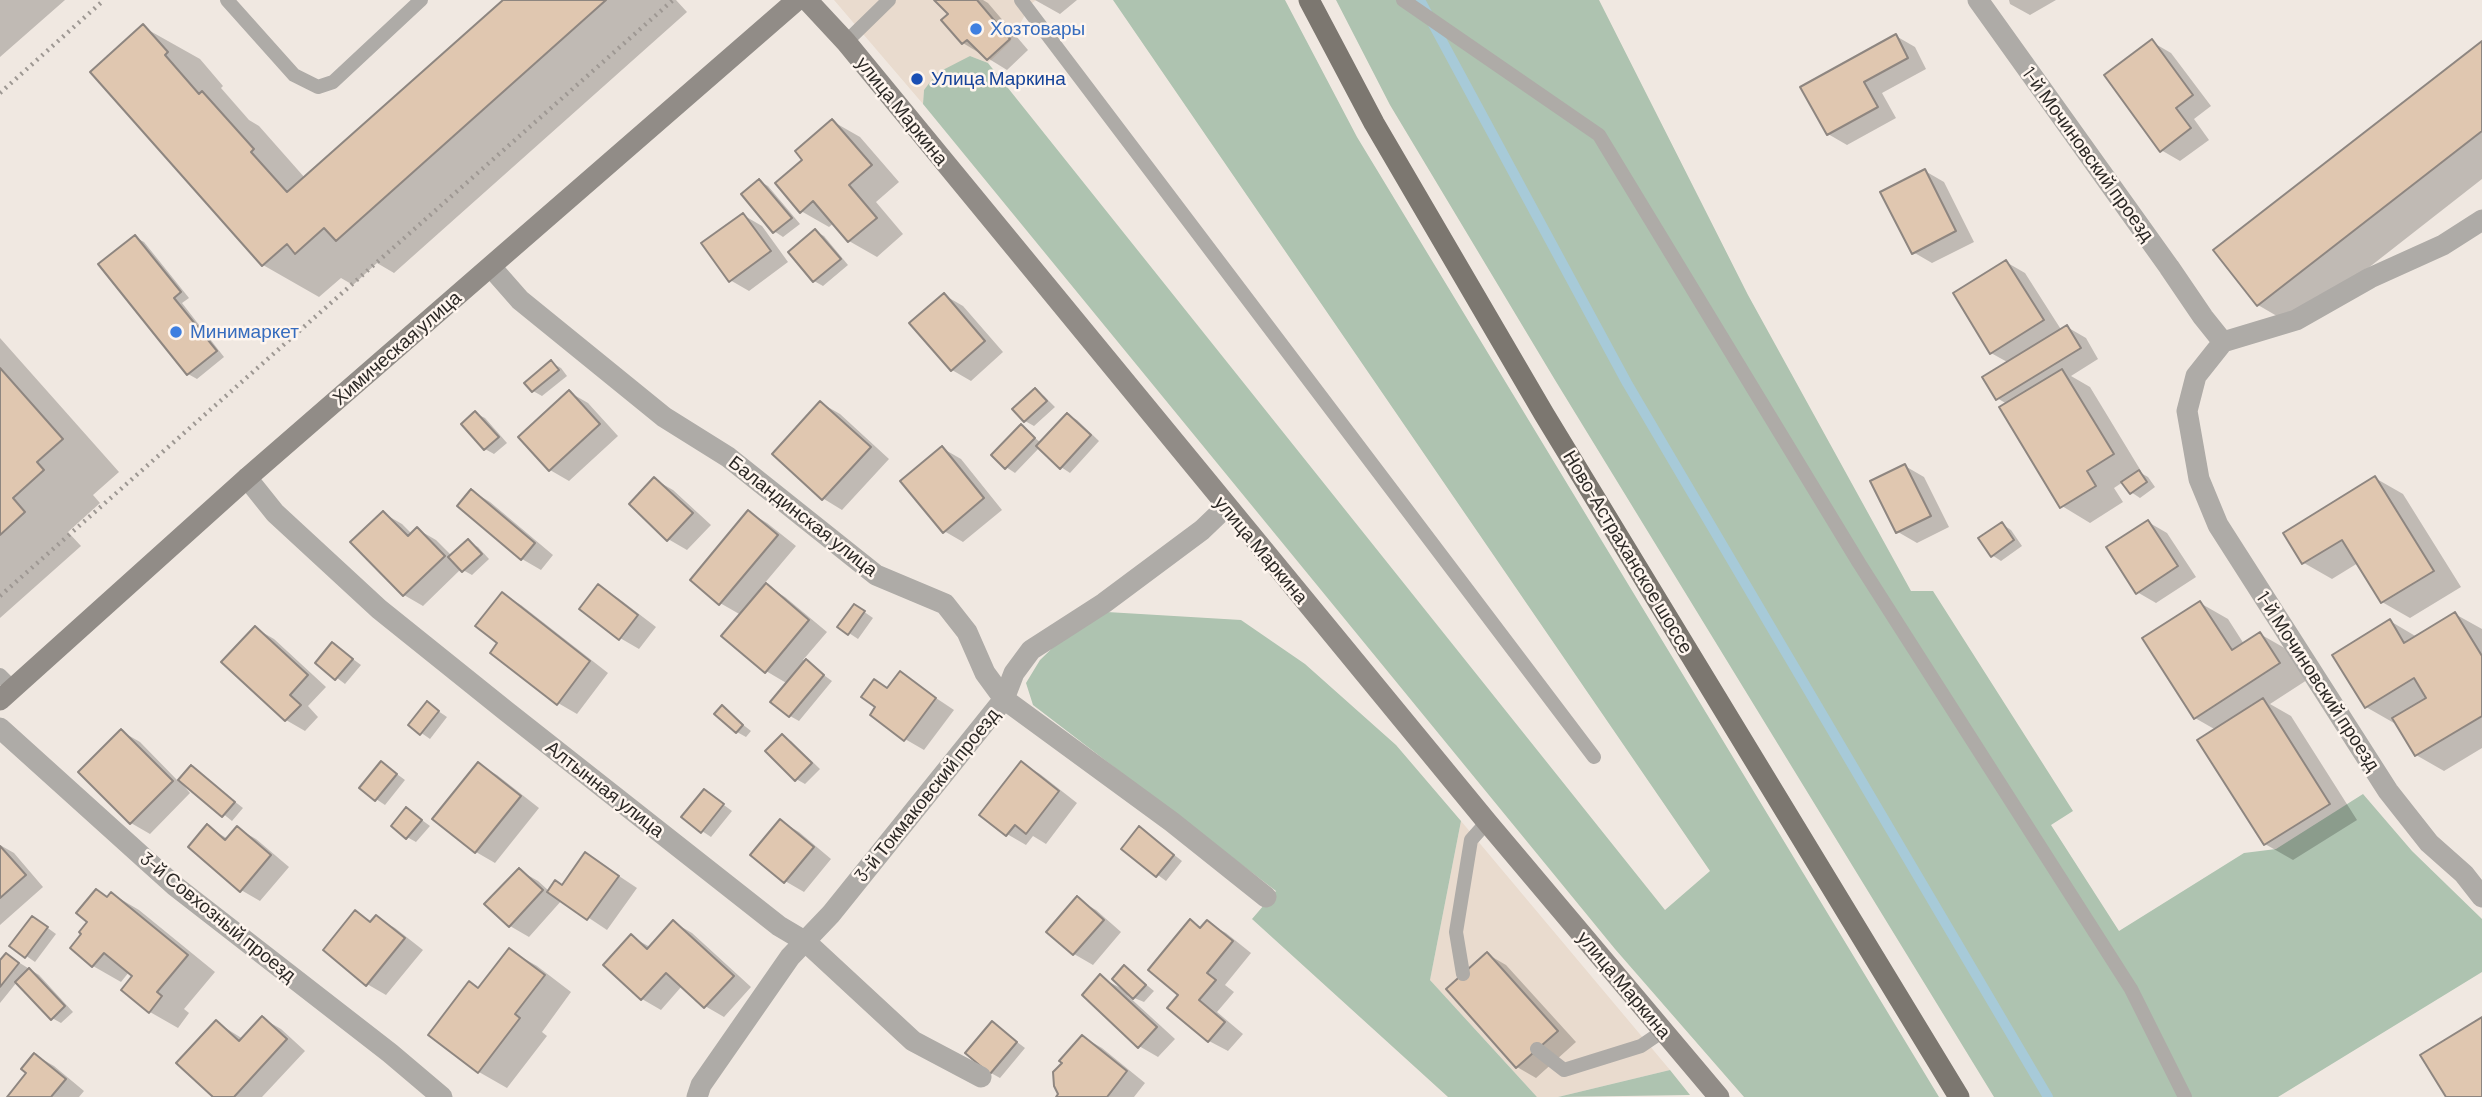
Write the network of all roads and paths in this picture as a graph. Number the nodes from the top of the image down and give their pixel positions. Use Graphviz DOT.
graph roads {
  1 [pos="104,0"];
  2 [pos="227,0"];
  3 [pos="421,0"];
  4 [pos="673,0"];
  5 [pos="797,0"];
  6 [pos="807,0"];
  7 [pos="889,0"];
  8 [pos="1021,0"];
  9 [pos="1404,0"];
  10 [pos="1978,0"];
  11 [pos="1314,2"];
  12 [pos="846,42"];
  13 [pos="0,93"];
  14 [pos="2482,220"];
  15 [pos="491,267"];
  16 [pos="2223,342"];
  17 [pos="247,478"];
  18 [pos="1226,507"];
  19 [pos="0,596"];
  20 [pos="4,687"];
  21 [pos="1004,699"];
  22 [pos="0,728"];
  23 [pos="1594,757"];
  24 [pos="1486,822"];
  25 [pos="1266,897"];
  26 [pos="2482,897"];
  27 [pos="806,942"];
  28 [pos="1463,974"];
  29 [pos="1663,1031"];
  30 [pos="1537,1049"];
  31 [pos="981,1077"];
  32 [pos="442,1097"];
  33 [pos="698,1097"];
  34 [pos="1718,1097"];
  35 [pos="1959,1097"];
  36 [pos="2185,1097"];
  1 -- 13 [label="path"];
  2 -- 3 [label="lane"];
  4 -- 19 [label="path"];
  5 -- 15 [label="street, Химическая улица"];
  6 -- 12 [label="street, улица Маркина"];
  7 -- 12 [label="lane"];
  8 -- 23 [label="lane"];
  9 -- 36 [label="lane"];
  10 -- 16 [label="street, 1-й Мочиновский проезд"];
  11 -- 35 [label="main road, Ново-Астраханское шоссе"];
  12 -- 18 [label="street, улица Маркина"];
  14 -- 16 [label="street"];
  15 -- 17 [label="street, Химическая улица"];
  15 -- 21 [label="street, Баландинская улица"];
  16 -- 26 [label="street, 1-й Мочиновский проезд"];
  17 -- 20 [label="street, Химическая улица"];
  17 -- 27 [label="street, Алтынная улица"];
  18 -- 21 [label="street, 3-й Токмаковский проезд"];
  18 -- 24 [label="street, улица Маркина"];
  21 -- 25 [label="street, Баландинская улица"];
  21 -- 27 [label="street, 3-й Токмаковский проезд"];
  22 -- 32 [label="street, 3-й Совхозный проезд"];
  24 -- 28 [label="lane"];
  24 -- 29 [label="street, улица Маркина"];
  27 -- 31 [label="street, Алтынная улица"];
  27 -- 33 [label="street, 3-й Токмаковский проезд"];
  29 -- 30 [label="lane"];
  29 -- 34 [label="street, улица Маркина"];
}
